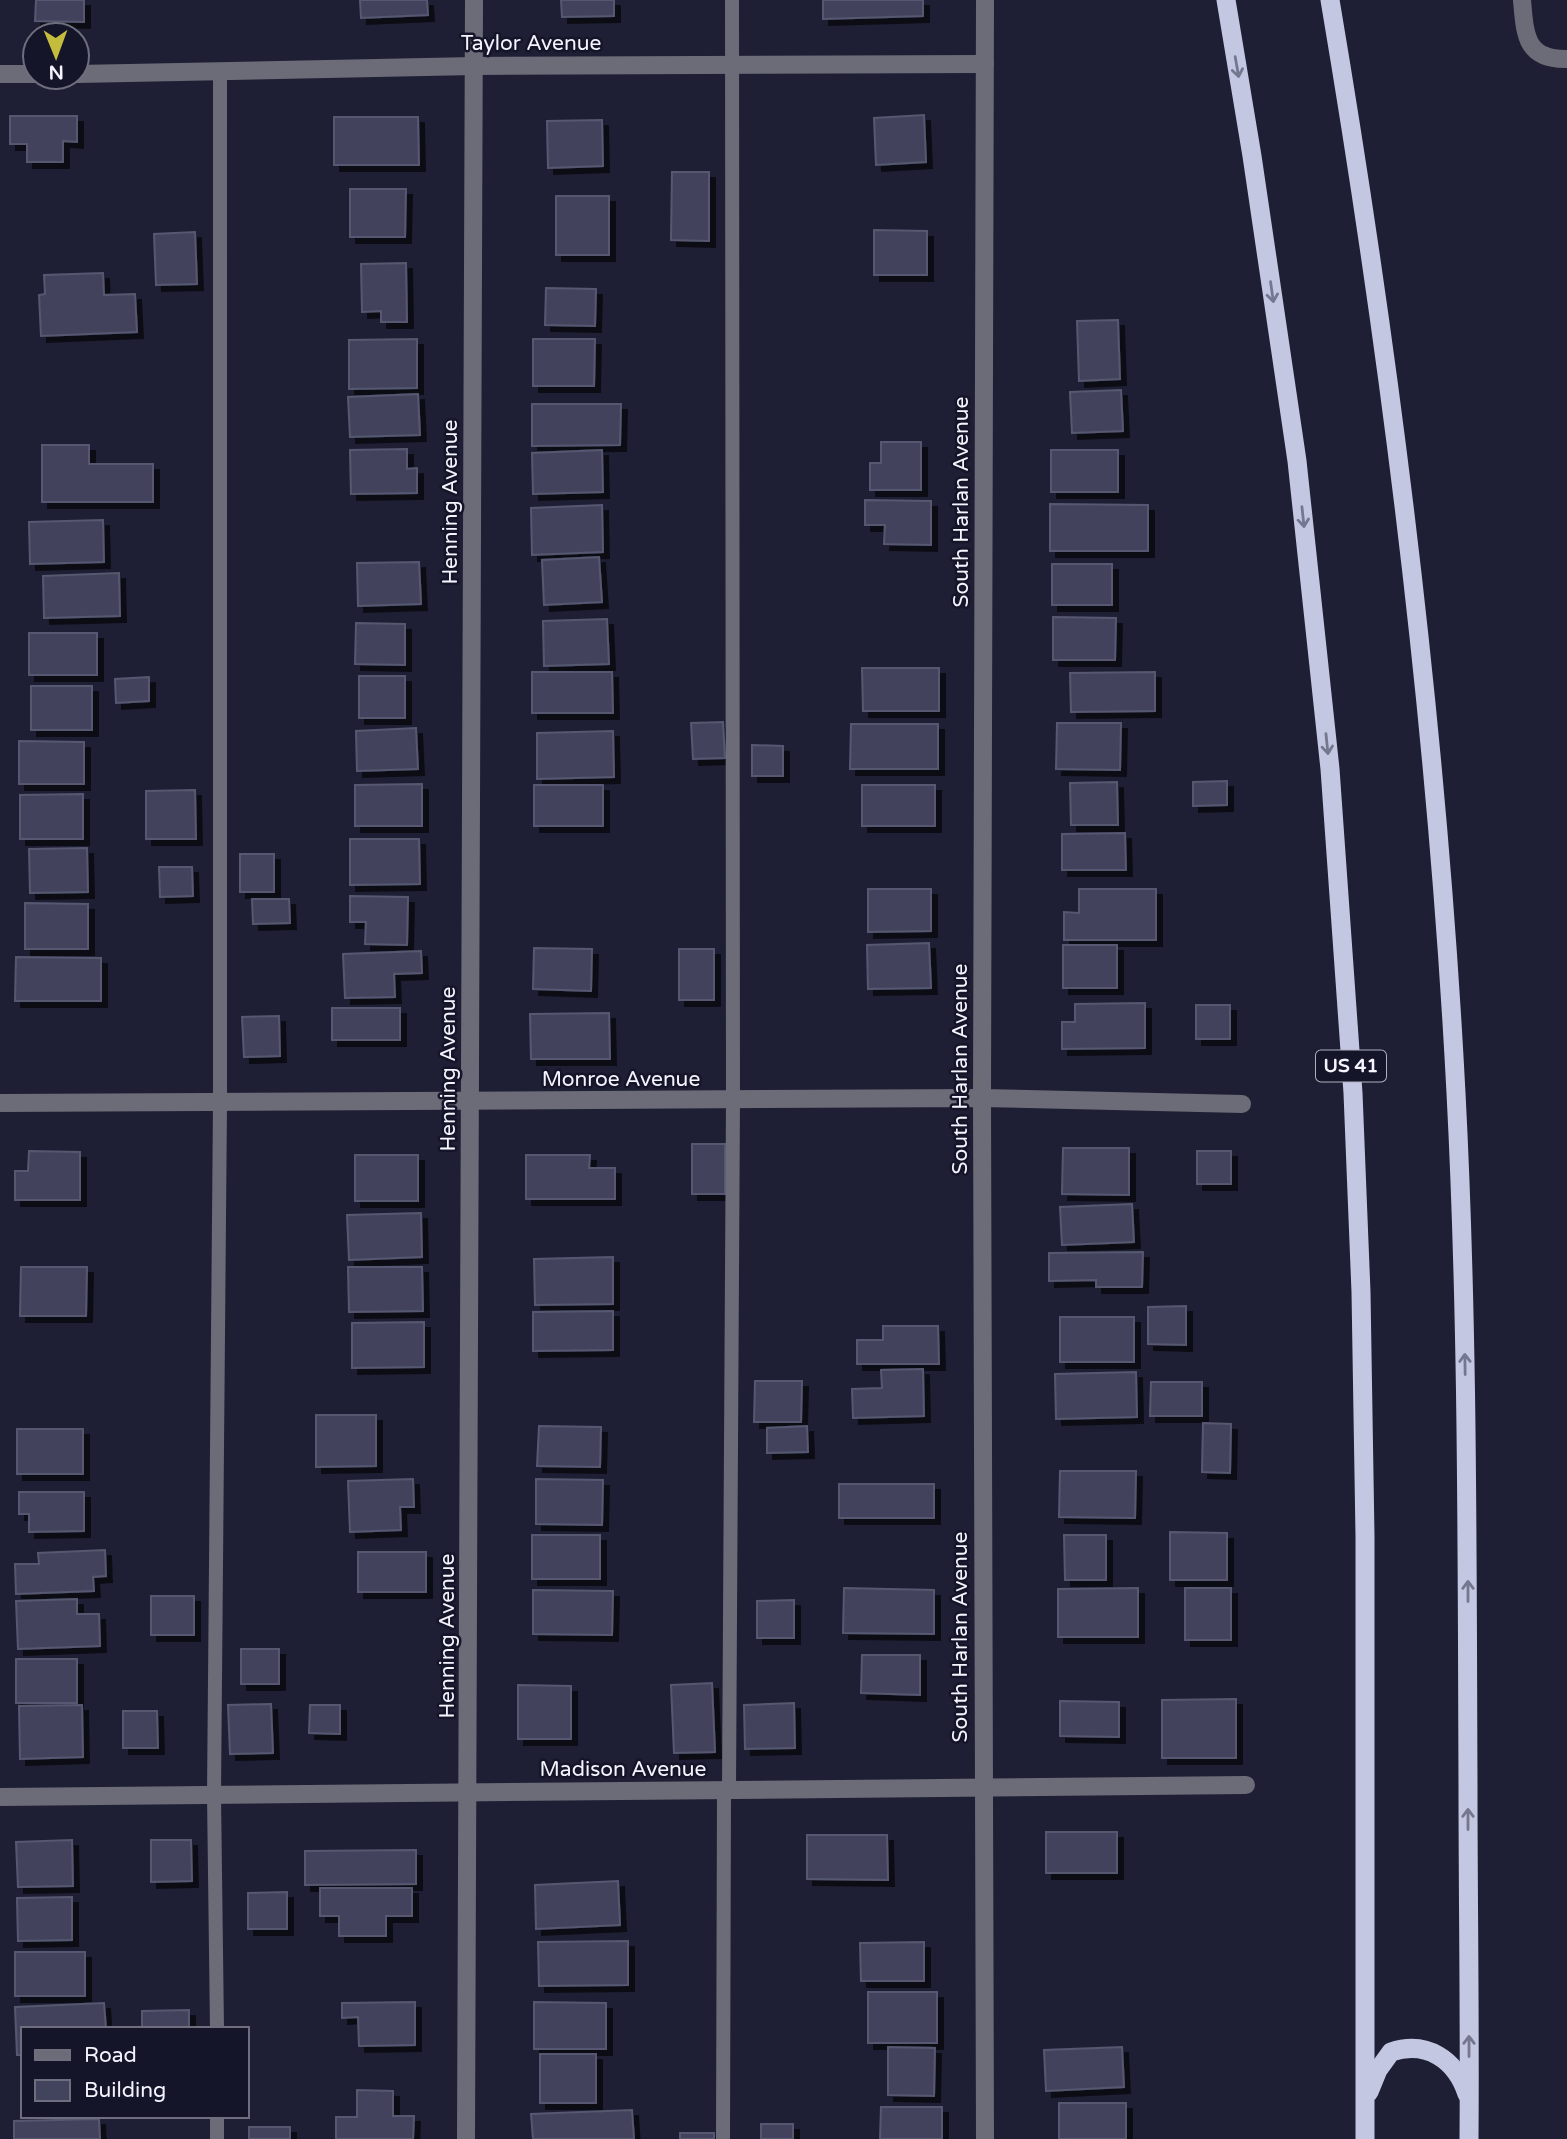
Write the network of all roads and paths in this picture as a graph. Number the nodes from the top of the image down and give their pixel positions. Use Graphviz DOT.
graph roads {
  1 [pos="474,0"];
  2 [pos="732,0"];
  3 [pos="985,0"];
  4 [pos="1226,0"];
  5 [pos="1330,0"];
  6 [pos="1522,0"];
  7 [pos="1567,59"];
  8 [pos="985,64"];
  9 [pos="732,65"];
  10 [pos="474,66"];
  11 [pos="220,71"];
  12 [pos="0,74"];
  13 [pos="21,74"];
  14 [pos="91,74"];
  15 [pos="982,1098"];
  16 [pos="733,1100"];
  17 [pos="0,1103"];
  18 [pos="220,1103"];
  19 [pos="471,1103"];
  20 [pos="1242,1104"];
  21 [pos="1246,1786"];
  22 [pos="984,1788"];
  23 [pos="726,1791"];
  24 [pos="469,1793"];
  25 [pos="214,1795"];
  26 [pos="0,1797"];
  27 [pos="217,2027"];
  28 [pos="1469,2101"];
  29 [pos="1366,2102"];
  30 [pos="217,2118"];
  31 [pos="217,2139"];
  32 [pos="466,2139"];
  33 [pos="723,2139"];
  34 [pos="985,2139"];
  35 [pos="1365,2139"];
  36 [pos="1469,2139"];
  1 -- 10 [label="street, Henning Avenue"];
  2 -- 9 [label="lane"];
  3 -- 8 [label="street, South Harlan Avenue"];
  4 -- 29 [label="highway, US 41, one-way"];
  28 -- 5 [label="highway, one-way"];
  6 -- 7 [label="street"];
  8 -- 9 [label="street, Taylor Avenue"];
  8 -- 15 [label="street, South Harlan Avenue"];
  9 -- 10 [label="street, Taylor Avenue"];
  9 -- 16 [label="lane"];
  10 -- 11 [label="street, Taylor Avenue"];
  10 -- 19 [label="street, Henning Avenue"];
  11 -- 14 [label="street, Taylor Avenue"];
  11 -- 18 [label="lane"];
  12 -- 13 [label="street"];
  15 -- 16 [label="street, Monroe Avenue"];
  15 -- 20 [label="street, Monroe Avenue"];
  15 -- 22 [label="street, South Harlan Avenue"];
  16 -- 19 [label="street, Monroe Avenue"];
  16 -- 23 [label="lane"];
  17 -- 18 [label="street, Monroe Avenue"];
  18 -- 19 [label="street, Monroe Avenue"];
  18 -- 25 [label="lane"];
  19 -- 24 [label="street, Henning Avenue"];
  21 -- 22 [label="street, Madison Avenue"];
  22 -- 23 [label="street, Madison Avenue"];
  22 -- 34 [label="street, South Harlan Avenue"];
  23 -- 24 [label="street, Madison Avenue"];
  23 -- 33 [label="lane"];
  24 -- 25 [label="street, Madison Avenue"];
  24 -- 32 [label="street, Henning Avenue"];
  25 -- 26 [label="street, Madison Avenue"];
  25 -- 27 [label="lane"];
  28 -- 29 [label="highway"];
  28 -- 36 [label="highway"];
  29 -- 35 [label="highway, US 41"];
  30 -- 31 [label="lane"];
}
